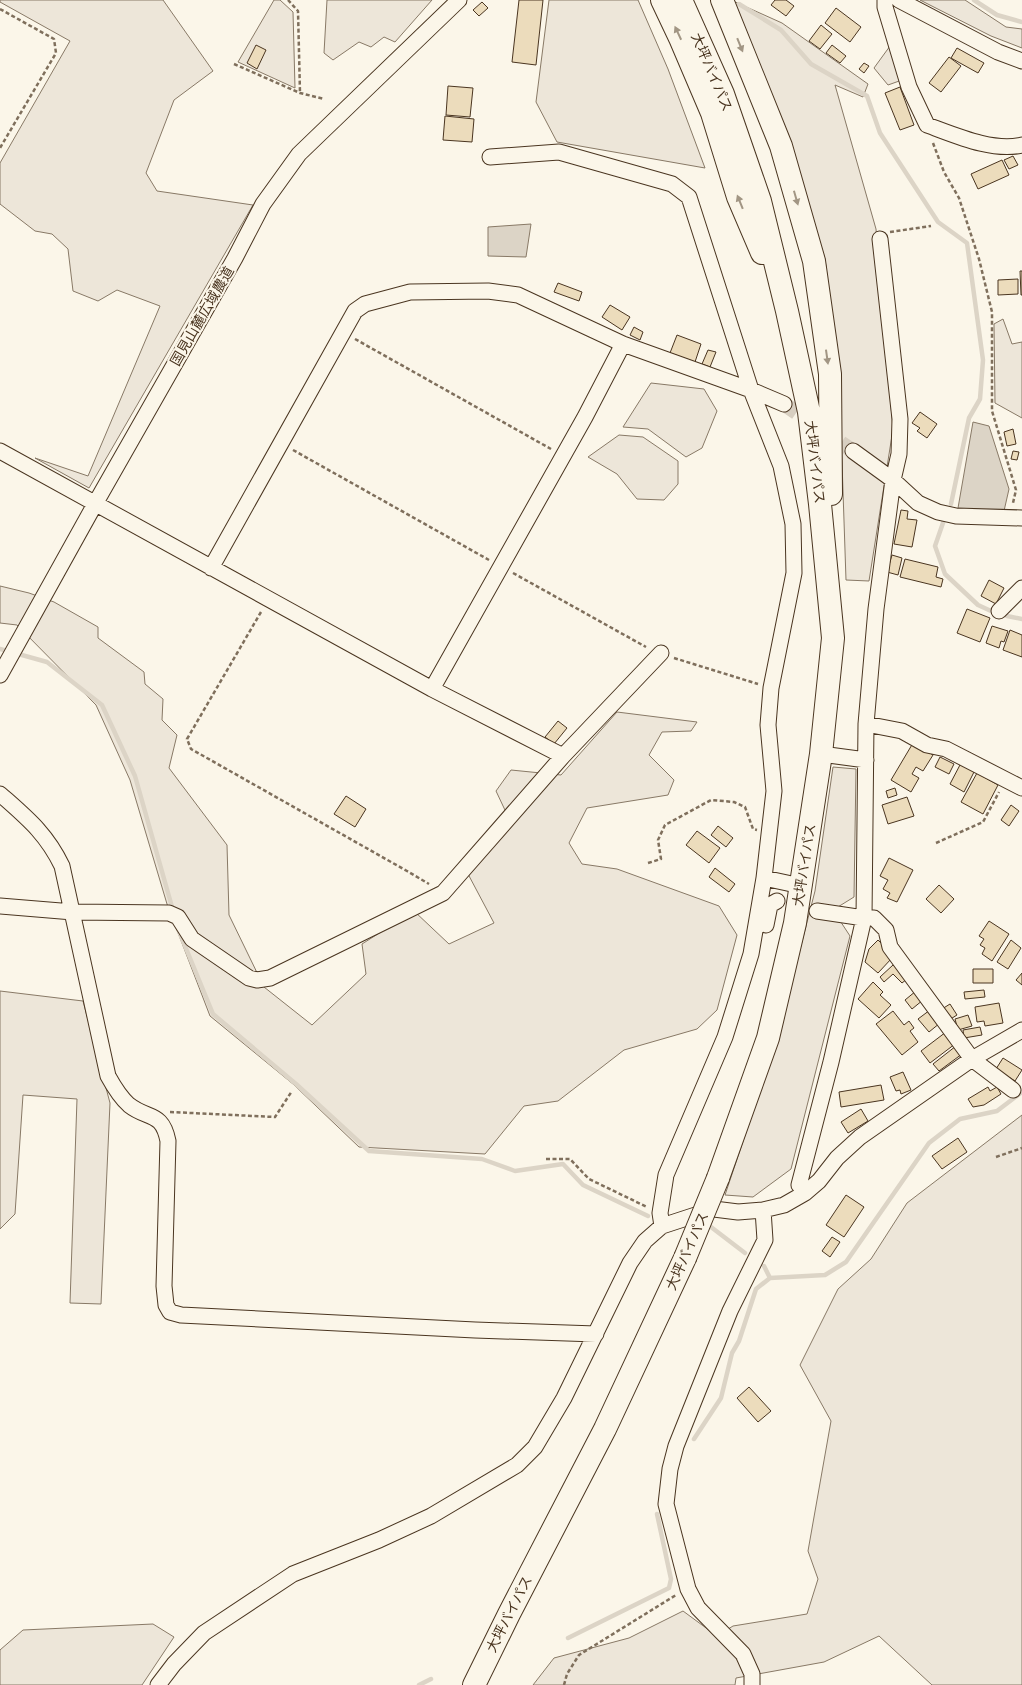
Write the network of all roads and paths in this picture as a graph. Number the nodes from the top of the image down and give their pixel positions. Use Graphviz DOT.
graph roads {
  1 [pos="288,0"];
  2 [pos="459,0"];
  3 [pos="662,0"];
  4 [pos="681,0"];
  5 [pos="722,0"];
  6 [pos="885,0"];
  7 [pos="899,0"];
  8 [pos="0,9"];
  9 [pos="1022,60"];
  10 [pos="234,64"];
  11 [pos="300,92"];
  12 [pos="324,99"];
  13 [pos="927,125"];
  14 [pos="1022,145"];
  15 [pos="0,148"];
  16 [pos="490,157"];
  17 [pos="931,226"];
  18 [pos="880,239"];
  19 [pos="787,311"];
  20 [pos="343,332"];
  21 [pos="624,344"];
  22 [pos="751,390"];
  23 [pos="784,404"];
  24 [pos="281,443"];
  25 [pos="0,451"];
  26 [pos="853,451"];
  27 [pos="564,455"];
  28 [pos="893,480"];
  29 [pos="95,504"];
  30 [pos="1016,518"];
  31 [pos="501,566"];
  32 [pos="211,568"];
  33 [pos="1022,588"];
  34 [pos="268,600"];
  35 [pos="999,611"];
  36 [pos="833,638"];
  37 [pos="661,654"];
  38 [pos="0,675"];
  39 [pos="771,688"];
  40 [pos="432,689"];
  41 [pos="866,724"];
  42 [pos="822,754"];
  43 [pos="563,756"];
  44 [pos="866,760"];
  45 [pos="1006,780"];
  46 [pos="1022,788"];
  47 [pos="0,794"];
  48 [pos="770,835"];
  49 [pos="936,843"];
  50 [pos="648,864"];
  51 [pos="764,878"];
  52 [pos="801,886"];
  53 [pos="443,893"];
  54 [pos="777,901"];
  55 [pos="0,906"];
  56 [pos="817,911"];
  57 [pos="73,912"];
  58 [pos="864,918"];
  59 [pos="751,954"];
  60 [pos="1022,1030"];
  61 [pos="972,1059"];
  62 [pos="292,1090"];
  63 [pos="1013,1090"];
  64 [pos="158,1120"];
  65 [pos="1022,1148"];
  66 [pos="996,1157"];
  67 [pos="546,1159"];
  68 [pos="805,1193"];
  69 [pos="763,1210"];
  70 [pos="661,1219"];
  71 [pos="596,1334"];
  72 [pos="688,1589"];
  73 [pos="158,1685"];
  74 [pos="474,1685"];
  75 [pos="564,1685"];
  76 [pos="752,1685"];
  1 -- 11 [label="path"];
  2 -- 29 [label="street, 国見山麓広域農道"];
  19 -- 3 [label="highway, one-way"];
  4 -- 19 [label="highway, 大坪バイパス"];
  5 -- 36 [label="highway, one-way"];
  6 -- 13 [label="street"];
  7 -- 9 [label="street"];
  8 -- 15 [label="path"];
  10 -- 11 [label="path"];
  11 -- 12 [label="path"];
  13 -- 14 [label="street"];
  13 -- 30 [label="path"];
  16 -- 22 [label="street"];
  17 -- 18 [label="path"];
  18 -- 28 [label="street"];
  19 -- 36 [label="highway, 大坪バイパス"];
  20 -- 21 [label="street"];
  20 -- 24 [label="street"];
  20 -- 27 [label="path"];
  21 -- 22 [label="street"];
  21 -- 27 [label="street"];
  22 -- 23 [label="street"];
  22 -- 39 [label="street"];
  24 -- 31 [label="path"];
  24 -- 32 [label="street"];
  25 -- 29 [label="street"];
  26 -- 28 [label="street"];
  27 -- 31 [label="street"];
  28 -- 30 [label="street"];
  28 -- 41 [label="street"];
  29 -- 32 [label="street"];
  29 -- 38 [label="street, 国見山麓広域農道"];
  31 -- 37 [label="path"];
  31 -- 40 [label="street"];
  32 -- 34 [label="street"];
  33 -- 35 [label="street"];
  34 -- 40 [label="street"];
  34 -- 53 [label="path"];
  36 -- 42 [label="highway, 大坪バイパス"];
  37 -- 39 [label="path"];
  37 -- 43 [label="street"];
  39 -- 48 [label="street"];
  40 -- 43 [label="street"];
  41 -- 44 [label="street"];
  41 -- 45 [label="street"];
  42 -- 44 [label="street"];
  42 -- 52 [label="highway, 大坪バイパス"];
  43 -- 53 [label="street"];
  44 -- 58 [label="street"];
  45 -- 46 [label="street"];
  45 -- 49 [label="path"];
  47 -- 57 [label="street"];
  48 -- 50 [label="path"];
  48 -- 51 [label="street"];
  51 -- 52 [label="street"];
  51 -- 59 [label="street"];
  52 -- 74 [label="highway, 大坪バイパス, bridge"];
  53 -- 57 [label="street"];
  54 -- 59 [label="street"];
  55 -- 57 [label="street"];
  56 -- 58 [label="street"];
  57 -- 64 [label="street"];
  58 -- 61 [label="street"];
  58 -- 68 [label="street"];
  59 -- 70 [label="street"];
  60 -- 61 [label="street"];
  61 -- 63 [label="street"];
  61 -- 68 [label="street"];
  62 -- 64 [label="path"];
  64 -- 71 [label="street"];
  65 -- 66 [label="path"];
  67 -- 70 [label="path"];
  68 -- 69 [label="street"];
  69 -- 70 [label="street"];
  69 -- 72 [label="street"];
  70 -- 71 [label="street"];
  71 -- 73 [label="street"];
  72 -- 75 [label="path"];
  72 -- 76 [label="street"];
}
